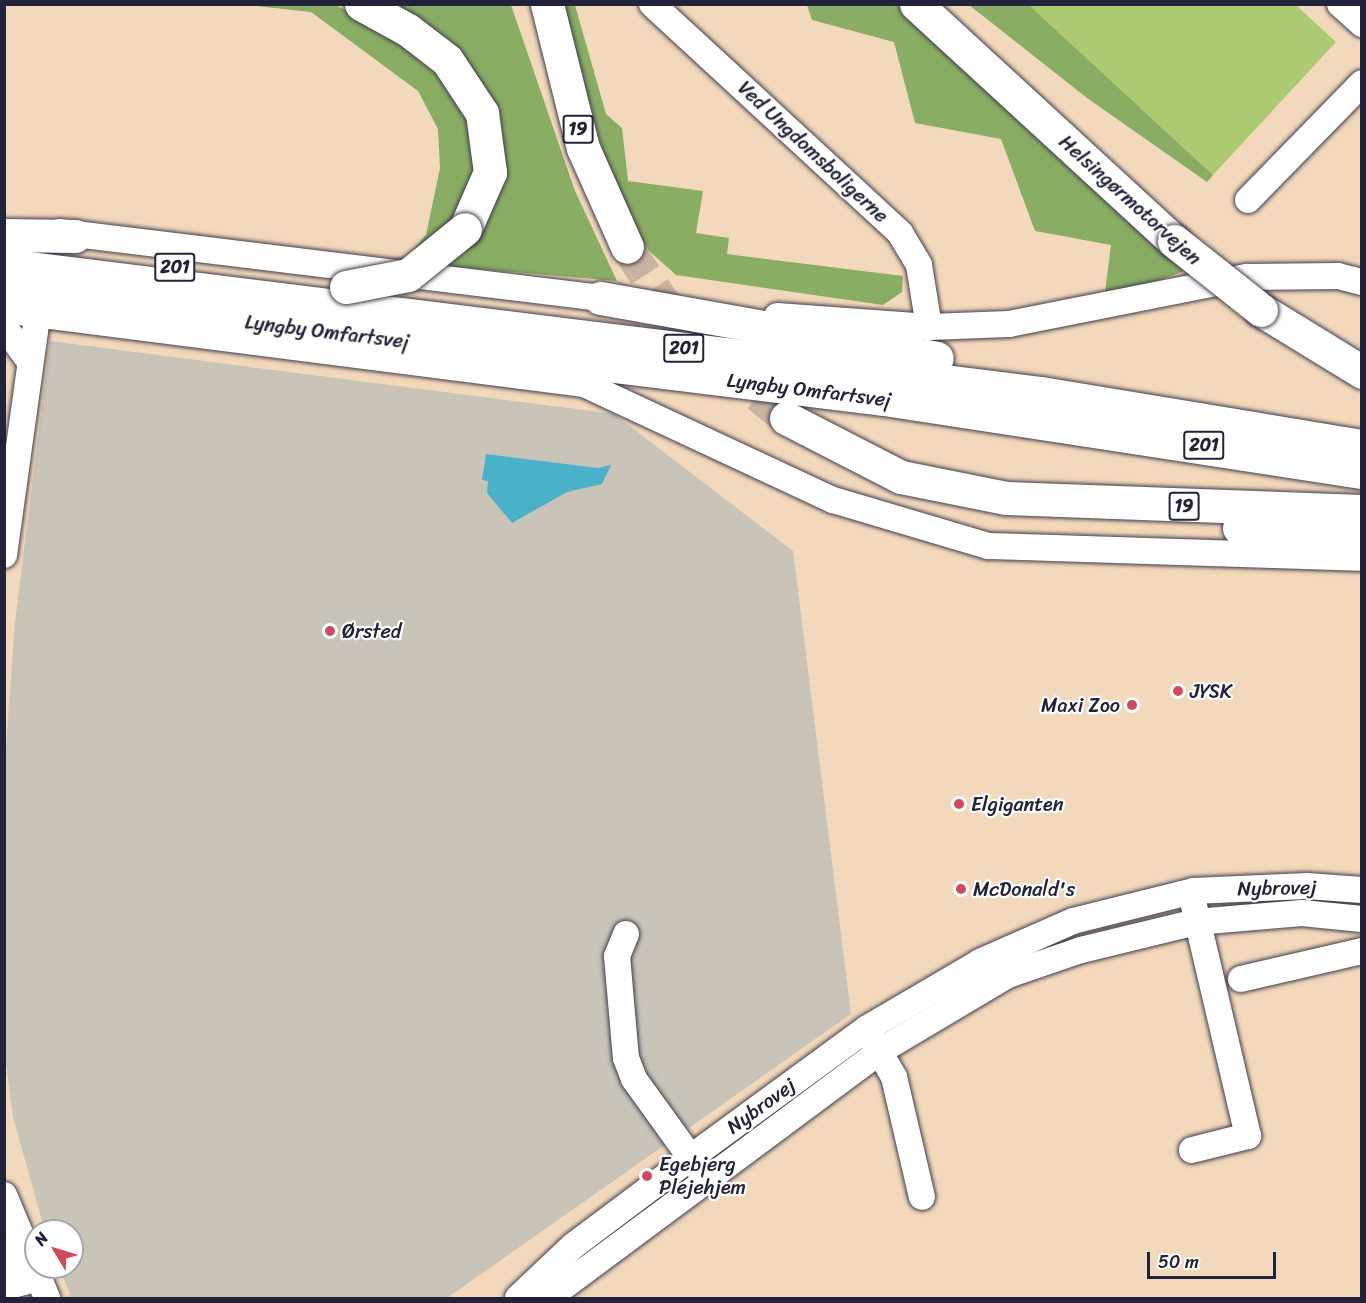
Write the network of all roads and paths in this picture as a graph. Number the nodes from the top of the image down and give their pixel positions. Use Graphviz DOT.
graph roads {
  1 [pos="361,4"];
  2 [pos="547,4"];
  3 [pos="652,4"];
  4 [pos="916,4"];
  5 [pos="1340,4"];
  6 [pos="1362,24"];
  7 [pos="1362,83"];
  8 [pos="1248,200"];
  9 [pos="4,220"];
  10 [pos="4,235"];
  11 [pos="75,236"];
  12 [pos="4,246"];
  13 [pos="627,247"];
  14 [pos="4,265"];
  15 [pos="1362,282"];
  16 [pos="4,291"];
  17 [pos="600,298"];
  18 [pos="4,310"];
  19 [pos="37,316"];
  20 [pos="4,326"];
  21 [pos="929,327"];
  22 [pos="30,362"];
  23 [pos="1359,370"];
  24 [pos="584,384"];
  25 [pos="884,399"];
  26 [pos="786,418"];
  27 [pos="1362,432"];
  28 [pos="1362,446"];
  29 [pos="1362,472"];
  30 [pos="1006,498"];
  31 [pos="1362,511"];
  32 [pos="1362,538"];
  33 [pos="4,555"];
  34 [pos="1362,558"];
  35 [pos="1362,890"];
  36 [pos="1180,898"];
  37 [pos="1362,919"];
  38 [pos="626,934"];
  39 [pos="1362,951"];
  40 [pos="1241,979"];
  41 [pos="866,1029"];
  42 [pos="880,1051"];
  43 [pos="1192,1150"];
  44 [pos="690,1158"];
  45 [pos="707,1179"];
  46 [pos="4,1195"];
  47 [pos="922,1197"];
  48 [pos="13,1248"];
  49 [pos="28,1286"];
  50 [pos="518,1299"];
  51 [pos="548,1299"];
  1 -- 12 [label="highway, 201, bridge"];
  2 -- 13 [label="highway, 19"];
  3 -- 21 [label="street, Ved Ungdomsboligerne"];
  4 -- 23 [label="highway, Helsingørmotorvejen, bridge"];
  5 -- 6 [label="street"];
  7 -- 8 [label="street"];
  9 -- 11 [label="street"];
  10 -- 11 [label="highway"];
  11 -- 17 [label="street"];
  14 -- 28 [label="highway, Lyngby Omfartsvej / 201"];
  15 -- 21 [label="street"];
  16 -- 25 [label="highway, Lyngby Omfartsvej / 201"];
  17 -- 21 [label="street"];
  17 -- 27 [label="highway"];
  18 -- 19 [label="street"];
  19 -- 22 [label="street"];
  19 -- 24 [label="street"];
  20 -- 22 [label="street"];
  22 -- 33 [label="street"];
  24 -- 25 [label="highway"];
  24 -- 34 [label="street"];
  25 -- 29 [label="highway, Lyngby Omfartsvej / 201"];
  26 -- 30 [label="highway, 19"];
  30 -- 31 [label="highway, 19"];
  30 -- 32 [label="highway"];
  35 -- 36 [label="street, Nybrovej"];
  36 -- 37 [label="street, Nybrovej"];
  36 -- 41 [label="street, Nybrovej"];
  36 -- 42 [label="street, Nybrovej"];
  36 -- 43 [label="street"];
  38 -- 44 [label="street"];
  39 -- 40 [label="street"];
  41 -- 42 [label="street"];
  41 -- 44 [label="street, Nybrovej"];
  42 -- 45 [label="street, Nybrovej"];
  42 -- 47 [label="street"];
  44 -- 45 [label="street"];
  44 -- 50 [label="street, Nybrovej"];
  45 -- 51 [label="street, Nybrovej"];
  46 -- 48 [label="street"];
  48 -- 49 [label="street"];
}
